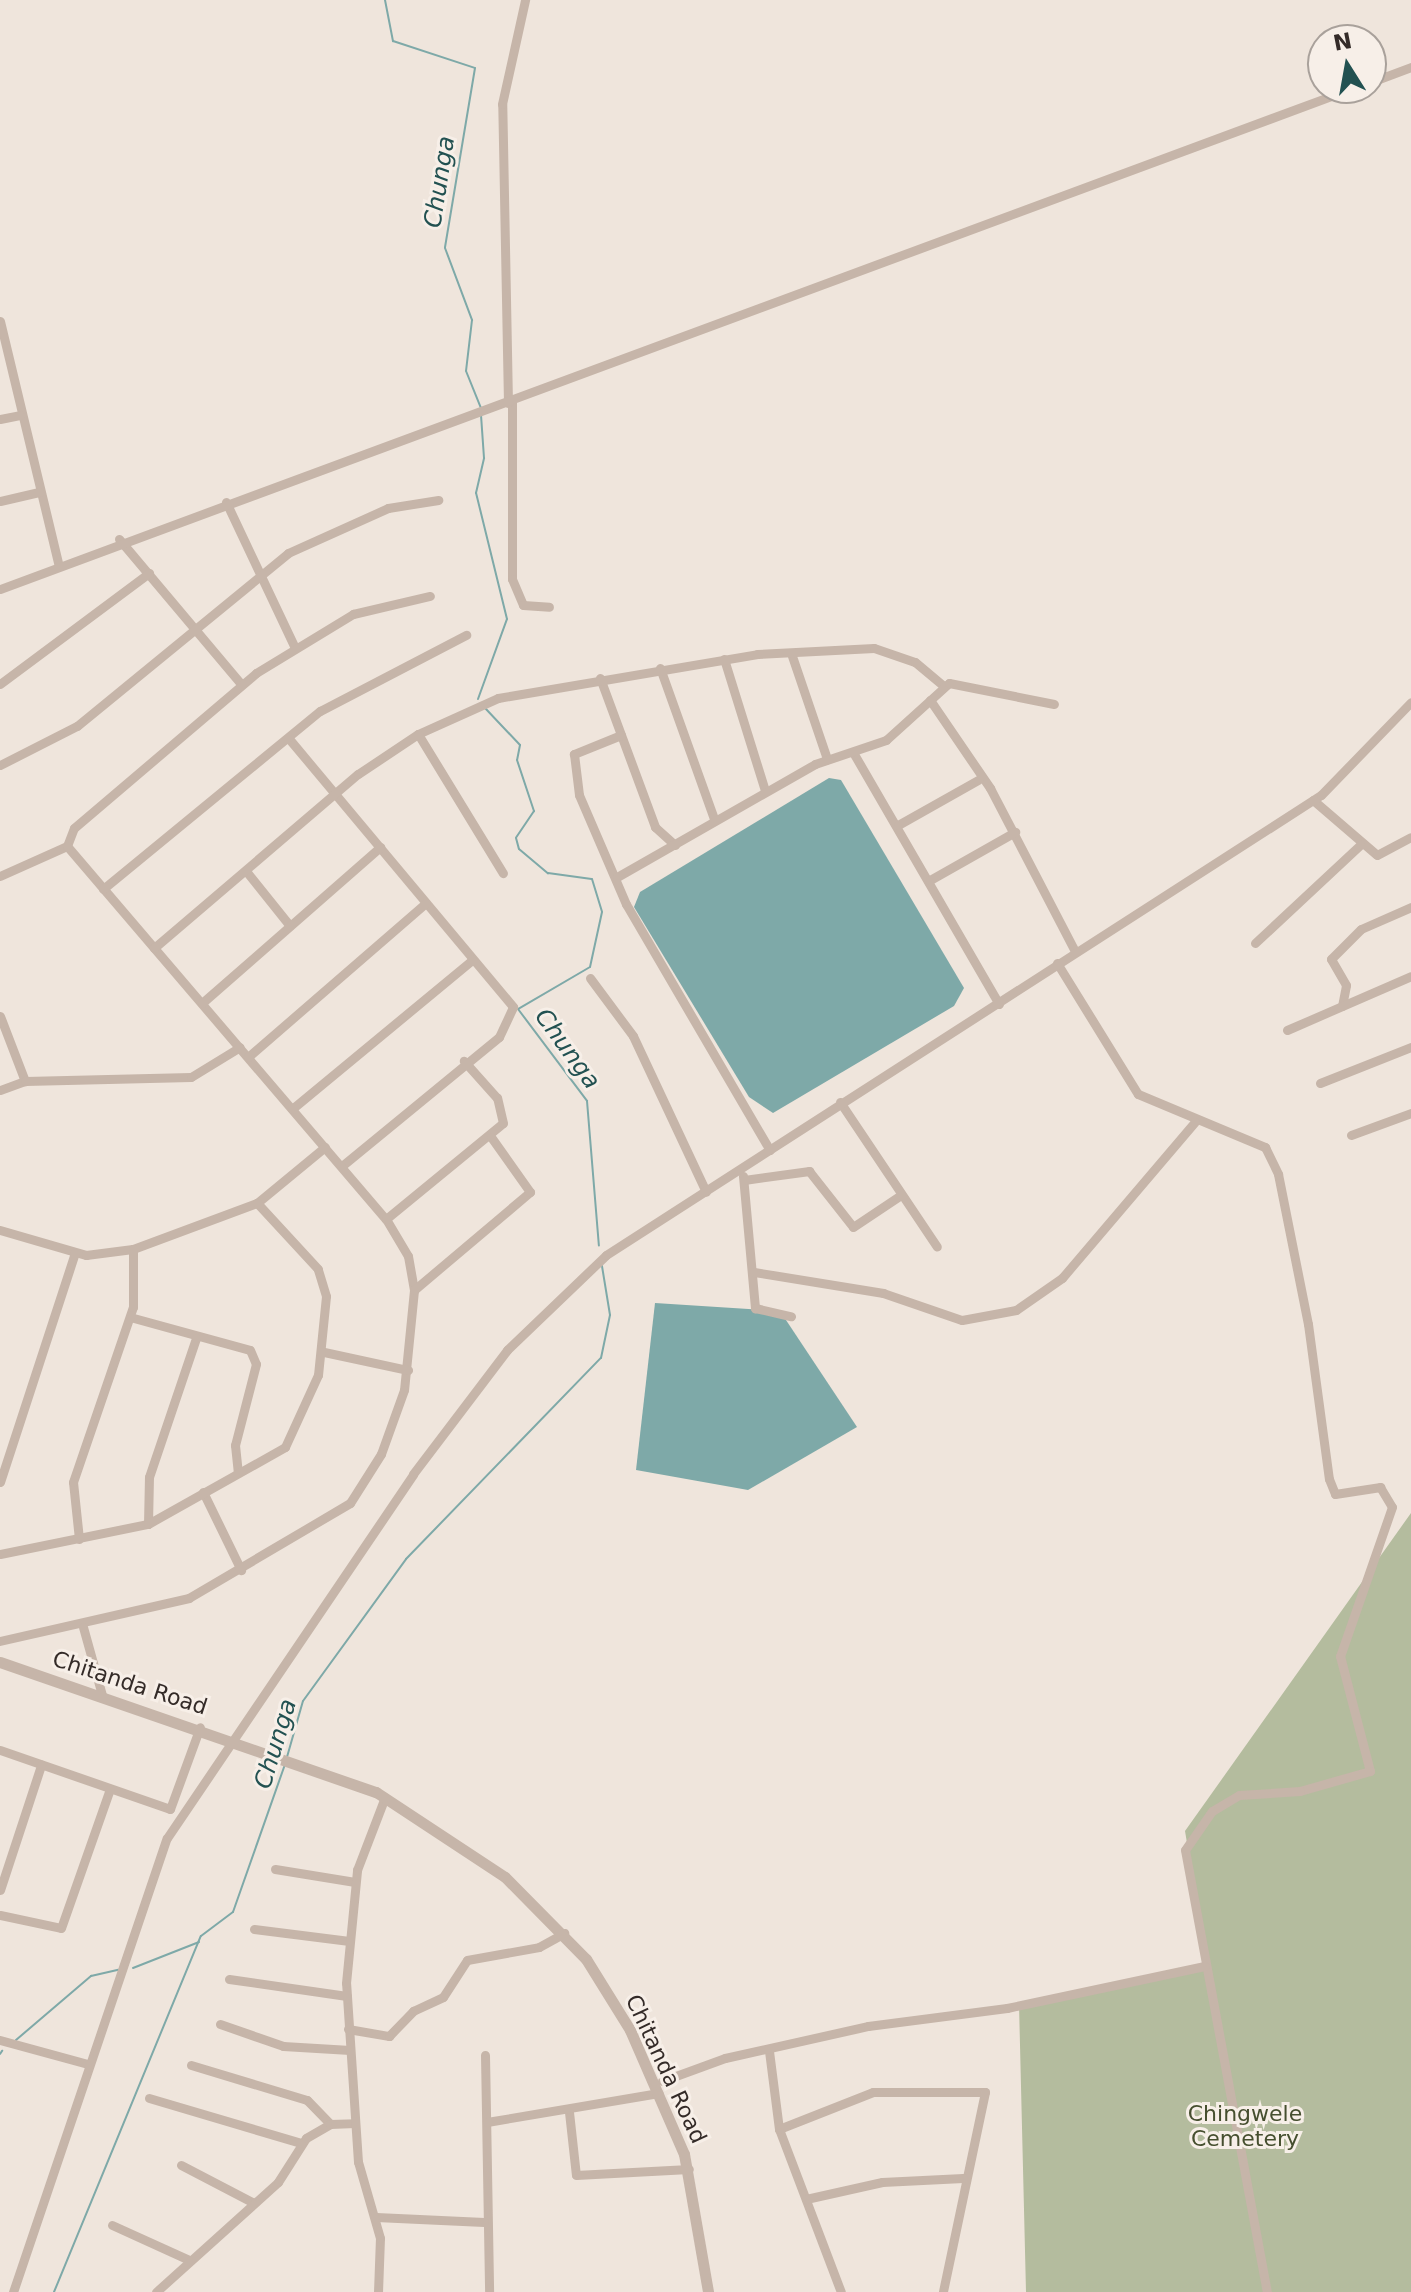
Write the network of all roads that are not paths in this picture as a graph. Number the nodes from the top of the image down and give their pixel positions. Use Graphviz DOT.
graph roads {
  1 [pos="525,0"];
  2 [pos="1411,67"];
  3 [pos="1387,76"];
  4 [pos="1310,104"];
  5 [pos="0,321"];
  6 [pos="510,402"];
  7 [pos="20,415"];
  8 [pos="0,419"];
  9 [pos="39,492"];
  10 [pos="438,500"];
  11 [pos="0,501"];
  12 [pos="226,502"];
  13 [pos="119,539"];
  14 [pos="59,566"];
  15 [pos="264,571"];
  16 [pos="149,573"];
  17 [pos="0,589"];
  18 [pos="430,596"];
  19 [pos="549,607"];
  20 [pos="196,627"];
  21 [pos="466,635"];
  22 [pos="294,646"];
  23 [pos="792,656"];
  24 [pos="724,659"];
  25 [pos="660,668"];
  26 [pos="600,678"];
  27 [pos="0,684"];
  28 [pos="241,684"];
  29 [pos="944,686"];
  30 [pos="930,700"];
  31 [pos="1411,702"];
  32 [pos="1054,704"];
  33 [pos="418,734"];
  34 [pos="621,735"];
  35 [pos="290,740"];
  36 [pos="854,754"];
  37 [pos="827,759"];
  38 [pos="0,765"];
  39 [pos="978,780"];
  40 [pos="765,791"];
  41 [pos="336,795"];
  42 [pos="1313,800"];
  43 [pos="714,819"];
  44 [pos="898,825"];
  45 [pos="1015,832"];
  46 [pos="1411,837"];
  47 [pos="675,845"];
  48 [pos="1360,845"];
  49 [pos="67,846"];
  50 [pos="380,847"];
  51 [pos="246,871"];
  52 [pos="503,873"];
  53 [pos="0,876"];
  54 [pos="617,877"];
  55 [pos="930,880"];
  56 [pos="103,889"];
  57 [pos="426,903"];
  58 [pos="1411,907"];
  59 [pos="290,926"];
  60 [pos="1255,943"];
  61 [pos="154,948"];
  62 [pos="1075,951"];
  63 [pos="472,960"];
  64 [pos="1057,963"];
  65 [pos="1411,976"];
  66 [pos="590,978"];
  67 [pos="202,1003"];
  68 [pos="999,1004"];
  69 [pos="1342,1006"];
  70 [pos="0,1016"];
  71 [pos="1287,1030"];
  72 [pos="240,1047"];
  73 [pos="1411,1047"];
  74 [pos="248,1057"];
  75 [pos="464,1061"];
  76 [pos="25,1081"];
  77 [pos="1320,1083"];
  78 [pos="0,1090"];
  79 [pos="840,1102"];
  80 [pos="292,1109"];
  81 [pos="1411,1113"];
  82 [pos="1195,1122"];
  83 [pos="1351,1135"];
  84 [pos="491,1137"];
  85 [pos="325,1147"];
  86 [pos="770,1150"];
  87 [pos="342,1166"];
  88 [pos="742,1169"];
  89 [pos="744,1180"];
  90 [pos="706,1192"];
  91 [pos="898,1197"];
  92 [pos="257,1203"];
  93 [pos="386,1219"];
  94 [pos="1,1233"];
  95 [pos="937,1247"];
  96 [pos="133,1249"];
  97 [pos="75,1253"];
  98 [pos="754,1272"];
  99 [pos="414,1290"];
  100 [pos="791,1316"];
  101 [pos="130,1317"];
  102 [pos="196,1338"];
  103 [pos="324,1352"];
  104 [pos="408,1370"];
  105 [pos="238,1472"];
  106 [pos="0,1482"];
  107 [pos="203,1492"];
  108 [pos="148,1524"];
  109 [pos="79,1539"];
  110 [pos="0,1554"];
  111 [pos="241,1570"];
  112 [pos="83,1627"];
  113 [pos="0,1641"];
  114 [pos="0,1662"];
  115 [pos="102,1695"];
  116 [pos="200,1727"];
  117 [pos="234,1738"];
  118 [pos="0,1750"];
  119 [pos="41,1765"];
  120 [pos="110,1789"];
  121 [pos="385,1797"];
  122 [pos="275,1869"];
  123 [pos="355,1882"];
  124 [pos="0,1890"];
  125 [pos="0,1915"];
  126 [pos="254,1929"];
  127 [pos="564,1933"];
  128 [pos="349,1941"];
  129 [pos="1205,1966"];
  130 [pos="229,1979"];
  131 [pos="347,1996"];
  132 [pos="220,2024"];
  133 [pos="348,2029"];
  134 [pos="0,2040"];
  135 [pos="350,2050"];
  136 [pos="769,2051"];
  137 [pos="485,2055"];
  138 [pos="88,2064"];
  139 [pos="191,2065"];
  140 [pos="661,2087"];
  141 [pos="149,2098"];
  142 [pos="569,2112"];
  143 [pos="487,2122"];
  144 [pos="355,2123"];
  145 [pos="330,2124"];
  146 [pos="779,2129"];
  147 [pos="301,2143"];
  148 [pos="181,2165"];
  149 [pos="689,2169"];
  150 [pos="963,2178"];
  151 [pos="806,2199"];
  152 [pos="252,2202"];
  153 [pos="376,2217"];
  154 [pos="484,2222"];
  155 [pos="112,2225"];
  156 [pos="189,2260"];
  157 [pos="13,2292"];
  158 [pos="156,2292"];
  159 [pos="378,2292"];
  160 [pos="489,2292"];
  161 [pos="708,2292"];
  162 [pos="841,2292"];
  163 [pos="943,2292"];
  164 [pos="1267,2292"];
  1 -- 6 [label="street"];
  2 -- 3 [label="street"];
  4 -- 6 [label="street"];
  5 -- 7 [label="street"];
  6 -- 12 [label="street"];
  6 -- 19 [label="street"];
  7 -- 8 [label="street"];
  7 -- 9 [label="street"];
  9 -- 11 [label="street"];
  9 -- 14 [label="street"];
  10 -- 15 [label="street"];
  12 -- 13 [label="street"];
  12 -- 15 [label="street"];
  13 -- 14 [label="street"];
  13 -- 16 [label="street"];
  14 -- 17 [label="street"];
  15 -- 20 [label="street"];
  15 -- 22 [label="street"];
  16 -- 20 [label="street"];
  16 -- 27 [label="street"];
  18 -- 22 [label="street"];
  20 -- 28 [label="street"];
  20 -- 38 [label="street"];
  21 -- 35 [label="street"];
  22 -- 28 [label="street"];
  23 -- 24 [label="street"];
  23 -- 29 [label="street"];
  23 -- 37 [label="street"];
  24 -- 25 [label="street"];
  24 -- 40 [label="street"];
  25 -- 26 [label="street"];
  25 -- 43 [label="street"];
  26 -- 33 [label="street"];
  26 -- 34 [label="street"];
  28 -- 49 [label="street"];
  29 -- 30 [label="street"];
  29 -- 32 [label="street"];
  30 -- 36 [label="street"];
  30 -- 39 [label="street"];
  31 -- 42 [label="street"];
  33 -- 41 [label="street"];
  33 -- 52 [label="street"];
  34 -- 47 [label="street"];
  34 -- 54 [label="street"];
  35 -- 41 [label="street"];
  35 -- 56 [label="street"];
  36 -- 37 [label="street"];
  36 -- 44 [label="street"];
  37 -- 40 [label="street"];
  39 -- 44 [label="street"];
  39 -- 45 [label="street"];
  40 -- 43 [label="street"];
  41 -- 50 [label="street"];
  41 -- 51 [label="street"];
  42 -- 48 [label="street"];
  42 -- 62 [label="street"];
  43 -- 47 [label="street"];
  44 -- 55 [label="street"];
  45 -- 55 [label="street"];
  45 -- 62 [label="street"];
  46 -- 48 [label="street"];
  47 -- 54 [label="street"];
  48 -- 60 [label="street"];
  49 -- 53 [label="street"];
  49 -- 56 [label="street"];
  50 -- 57 [label="street"];
  50 -- 59 [label="street"];
  51 -- 59 [label="street"];
  51 -- 61 [label="street"];
  54 -- 86 [label="street"];
  55 -- 68 [label="street"];
  56 -- 61 [label="street"];
  57 -- 63 [label="street"];
  57 -- 74 [label="street"];
  58 -- 69 [label="street"];
  59 -- 67 [label="street"];
  61 -- 67 [label="street"];
  62 -- 64 [label="street"];
  63 -- 75 [label="street"];
  63 -- 80 [label="street"];
  64 -- 68 [label="street"];
  64 -- 82 [label="street"];
  65 -- 69 [label="street"];
  66 -- 90 [label="street"];
  67 -- 72 [label="street"];
  68 -- 79 [label="street"];
  69 -- 71 [label="street"];
  70 -- 76 [label="street"];
  72 -- 74 [label="street"];
  72 -- 76 [label="street"];
  73 -- 77 [label="street"];
  74 -- 80 [label="street"];
  75 -- 84 [label="street"];
  75 -- 87 [label="street"];
  76 -- 78 [label="street"];
  79 -- 86 [label="street"];
  79 -- 91 [label="street"];
  80 -- 85 [label="street"];
  81 -- 83 [label="street"];
  82 -- 98 [label="street"];
  82 -- 129 [label="street"];
  84 -- 93 [label="street"];
  84 -- 99 [label="street"];
  85 -- 87 [label="street"];
  85 -- 92 [label="street"];
  86 -- 88 [label="street"];
  87 -- 93 [label="street"];
  88 -- 89 [label="street"];
  88 -- 90 [label="street"];
  89 -- 91 [label="street"];
  89 -- 98 [label="street"];
  90 -- 117 [label="street"];
  91 -- 95 [label="street"];
  92 -- 96 [label="street"];
  92 -- 103 [label="street"];
  93 -- 99 [label="street"];
  94 -- 97 [label="street"];
  96 -- 97 [label="street"];
  96 -- 101 [label="street"];
  97 -- 106 [label="street"];
  98 -- 100 [label="street"];
  99 -- 104 [label="street"];
  101 -- 102 [label="street"];
  101 -- 109 [label="street"];
  102 -- 105 [label="street"];
  102 -- 108 [label="street"];
  103 -- 104 [label="street"];
  103 -- 105 [label="street"];
  104 -- 111 [label="street"];
  105 -- 107 [label="street"];
  107 -- 108 [label="street"];
  107 -- 111 [label="street"];
  108 -- 109 [label="street"];
  109 -- 110 [label="street"];
  111 -- 112 [label="street"];
  112 -- 113 [label="street"];
  112 -- 115 [label="street"];
  114 -- 115 [label="street, Chitanda Road"];
  115 -- 116 [label="street, Chitanda Road"];
  116 -- 117 [label="street, Chitanda Road"];
  116 -- 120 [label="street"];
  117 -- 121 [label="street, Chitanda Road"];
  117 -- 138 [label="street"];
  118 -- 119 [label="street"];
  119 -- 120 [label="street"];
  119 -- 124 [label="street"];
  120 -- 125 [label="street"];
  121 -- 123 [label="street"];
  121 -- 127 [label="street, Chitanda Road"];
  122 -- 123 [label="street"];
  123 -- 128 [label="street"];
  126 -- 128 [label="street"];
  127 -- 133 [label="street"];
  127 -- 140 [label="street, Chitanda Road"];
  128 -- 131 [label="street"];
  129 -- 136 [label="street"];
  129 -- 164 [label="street"];
  130 -- 131 [label="street"];
  131 -- 133 [label="street"];
  132 -- 135 [label="street"];
  133 -- 135 [label="street"];
  134 -- 138 [label="street"];
  135 -- 144 [label="street"];
  136 -- 140 [label="street"];
  136 -- 146 [label="street"];
  137 -- 143 [label="street"];
  138 -- 157 [label="street"];
  139 -- 145 [label="street"];
  140 -- 142 [label="street"];
  140 -- 149 [label="street, Chitanda Road"];
  141 -- 147 [label="street"];
  142 -- 143 [label="street"];
  142 -- 149 [label="street"];
  143 -- 154 [label="street"];
  144 -- 145 [label="street"];
  144 -- 153 [label="street"];
  145 -- 147 [label="street"];
  146 -- 150 [label="street"];
  146 -- 151 [label="street"];
  147 -- 152 [label="street"];
  148 -- 152 [label="street"];
  149 -- 161 [label="street, Chitanda Road"];
  150 -- 151 [label="street"];
  150 -- 163 [label="street"];
  151 -- 162 [label="street"];
  152 -- 156 [label="street"];
  153 -- 154 [label="street"];
  153 -- 159 [label="street"];
  154 -- 160 [label="street"];
  155 -- 156 [label="street"];
  156 -- 158 [label="street"];
}
